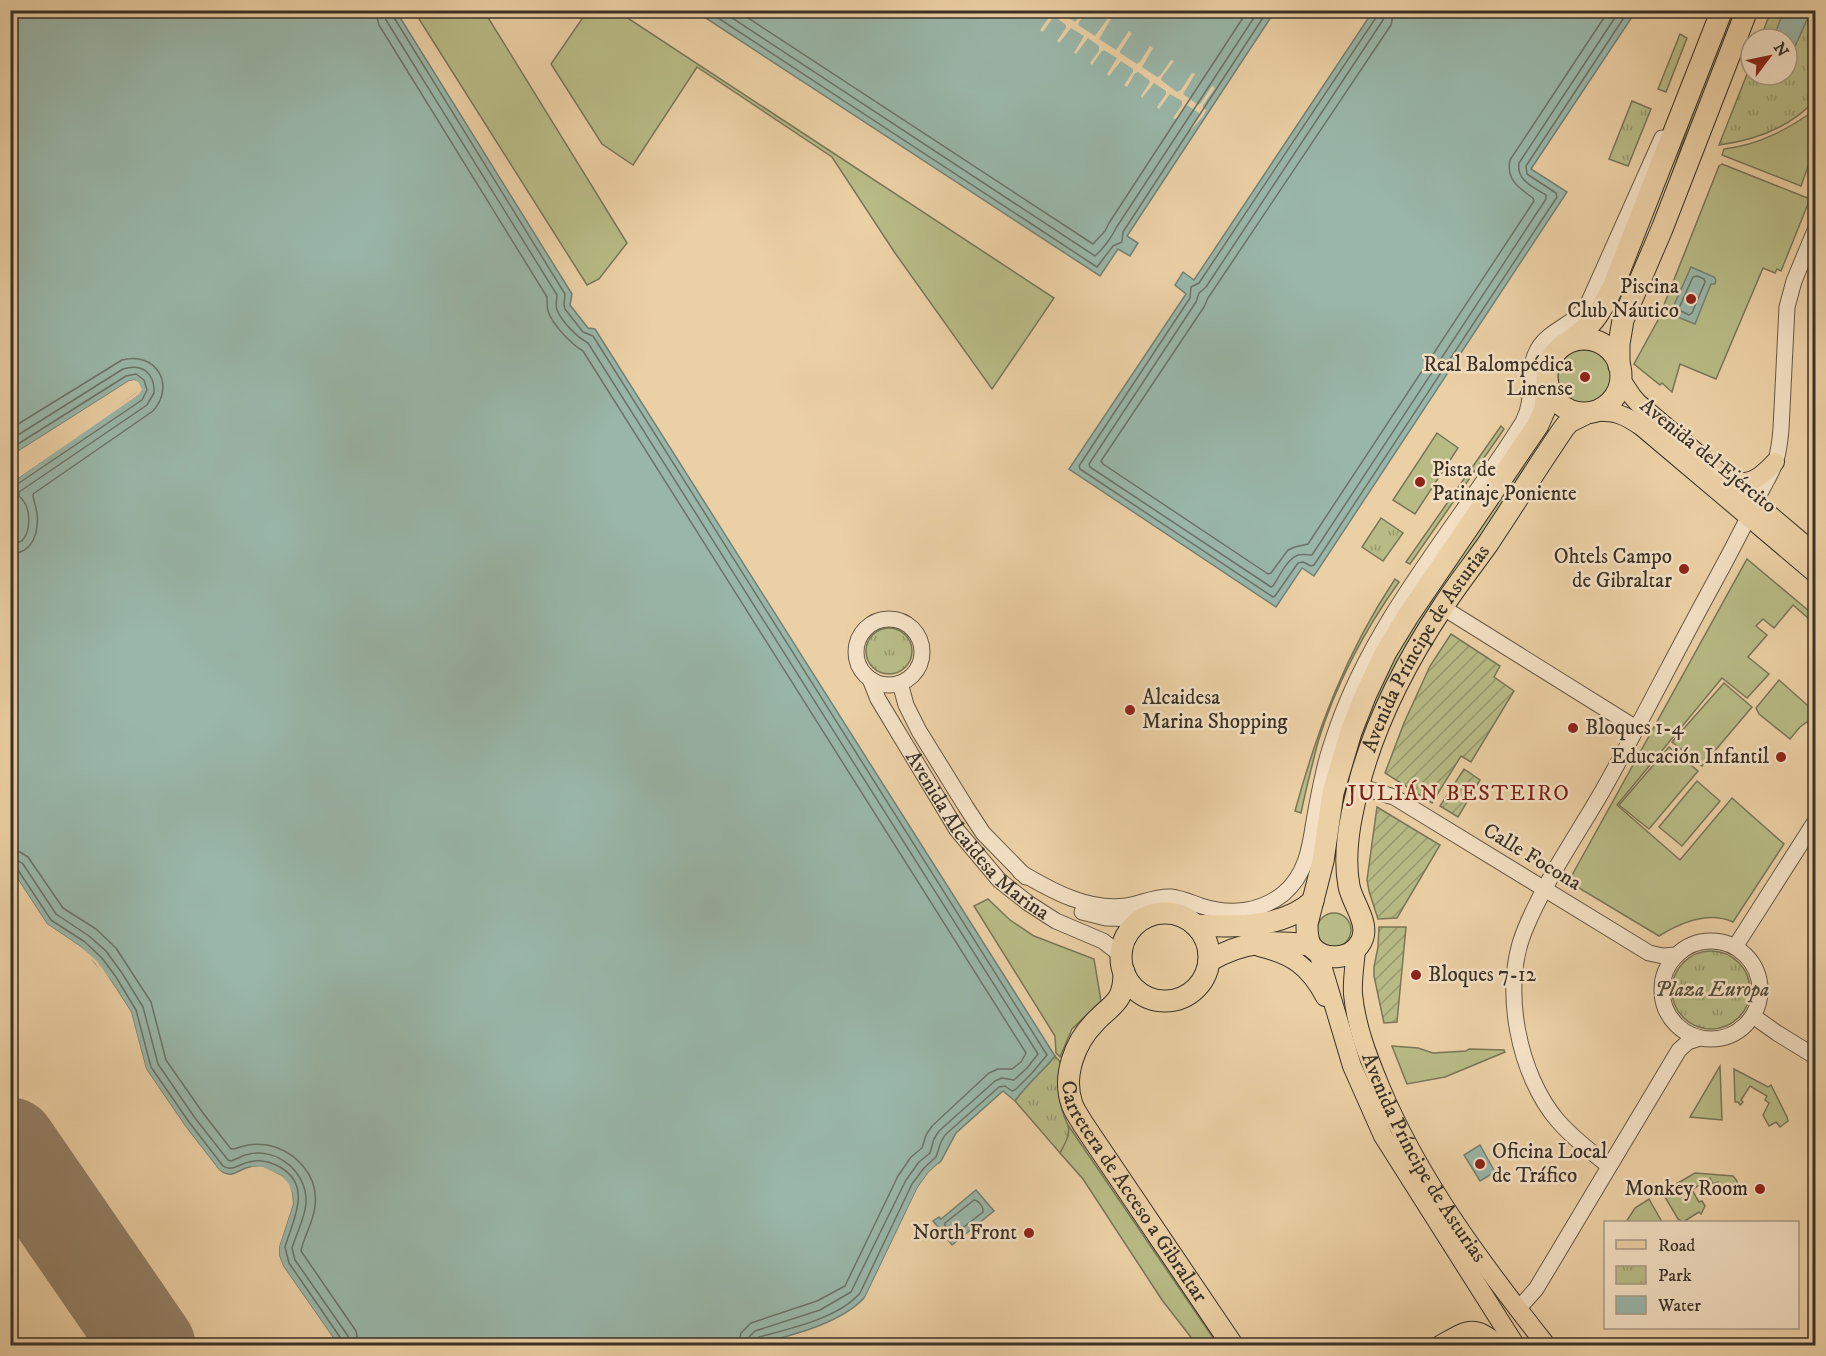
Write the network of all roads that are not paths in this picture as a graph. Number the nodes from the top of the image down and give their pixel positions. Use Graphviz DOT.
graph roads {
  1 [pos="1722,10"];
  2 [pos="1747,10"];
  3 [pos="1693,86"];
  4 [pos="1815,230"];
  5 [pos="1565,344"];
  6 [pos="1620,372"];
  7 [pos="1547,382"];
  8 [pos="1589,413"];
  9 [pos="1775,462"];
  10 [pos="1725,478"];
  11 [pos="1752,510"];
  12 [pos="1815,554"];
  13 [pos="1815,574"];
  14 [pos="1442,607"];
  15 [pos="870,679"];
  16 [pos="900,683"];
  17 [pos="1636,728"];
  18 [pos="1358,786"];
  19 [pos="1815,820"];
  20 [pos="1020,872"];
  21 [pos="1544,889"];
  22 [pos="1313,901"];
  23 [pos="1142,919"];
  24 [pos="1195,925"];
  25 [pos="1248,945"];
  26 [pos="1735,947"];
  27 [pos="1314,948"];
  28 [pos="1356,949"];
  29 [pos="1649,953"];
  30 [pos="1677,955"];
  31 [pos="1209,961"];
  32 [pos="1123,964"];
  33 [pos="1664,978"];
  34 [pos="1754,1016"];
  35 [pos="1338,1022"];
  36 [pos="1677,1026"];
  37 [pos="1700,1038"];
  38 [pos="1679,1050"];
  39 [pos="1815,1057"];
  40 [pos="1609,1166"];
  41 [pos="1518,1309"];
  42 [pos="1233,1346"];
  43 [pos="1441,1346"];
  44 [pos="1497,1346"];
  45 [pos="1516,1346"];
  46 [pos="1547,1346"];
  1 -- 3 [label="highway"];
  2 -- 6 [label="highway"];
  3 -- 5 [label="highway"];
  3 -- 20 [label="street"];
  4 -- 9 [label="street"];
  5 -- 6 [label="highway"];
  5 -- 7 [label="highway"];
  6 -- 8 [label="highway"];
  6 -- 10 [label="main road, Avenida del Ejército"];
  7 -- 8 [label="highway"];
  7 -- 22 [label="highway, Avenida Príncipe de Asturias"];
  8 -- 11 [label="main road, Avenida del Ejército"];
  8 -- 14 [label="highway, Avenida Príncipe de Asturias"];
  9 -- 10 [label="main road"];
  9 -- 11 [label="street"];
  10 -- 11 [label="main road, Avenida del Ejército"];
  11 -- 12 [label="main road, Avenida del Ejército"];
  11 -- 13 [label="main road, Avenida del Ejército"];
  11 -- 17 [label="street"];
  14 -- 17 [label="street"];
  14 -- 18 [label="highway, Avenida Príncipe de Asturias"];
  15 -- 16 [label="street"];
  15 -- 16 [label="street"];
  15 -- 32 [label="street, Avenida Alcaidesa Marina"];
  16 -- 20 [label="street, Avenida Alcaidesa Marina"];
  17 -- 21 [label="street"];
  18 -- 21 [label="street, Calle Focona"];
  18 -- 28 [label="highway, Avenida Príncipe de Asturias"];
  19 -- 26 [label="street"];
  20 -- 23 [label="street, Avenida Alcaidesa Marina"];
  21 -- 29 [label="street, Calle Focona"];
  21 -- 40 [label="street"];
  22 -- 24 [label="highway"];
  22 -- 27 [label="highway, Avenida Príncipe de Asturias"];
  23 -- 24 [label="highway"];
  23 -- 32 [label="highway"];
  24 -- 31 [label="highway"];
  25 -- 27 [label="highway"];
  25 -- 31 [label="highway"];
  25 -- 35 [label="main road"];
  26 -- 30 [label="street"];
  26 -- 34 [label="street"];
  27 -- 28 [label="highway"];
  27 -- 35 [label="main road, Avenida Príncipe de Asturias"];
  28 -- 41 [label="main road, Avenida Príncipe de Asturias"];
  29 -- 30 [label="street, Calle Focona"];
  29 -- 33 [label="street, Calle Focona"];
  30 -- 33 [label="street"];
  31 -- 32 [label="highway"];
  32 -- 42 [label="highway, Carretera de Acceso a Gibraltar"];
  33 -- 36 [label="street"];
  34 -- 37 [label="street"];
  34 -- 39 [label="street"];
  35 -- 45 [label="main road, Avenida Príncipe de Asturias"];
  36 -- 37 [label="street"];
  36 -- 38 [label="street"];
  37 -- 38 [label="street"];
  38 -- 40 [label="street"];
  40 -- 41 [label="street"];
  41 -- 46 [label="main road, Avenida Príncipe de Asturias"];
  43 -- 44 [label="highway"];
}
